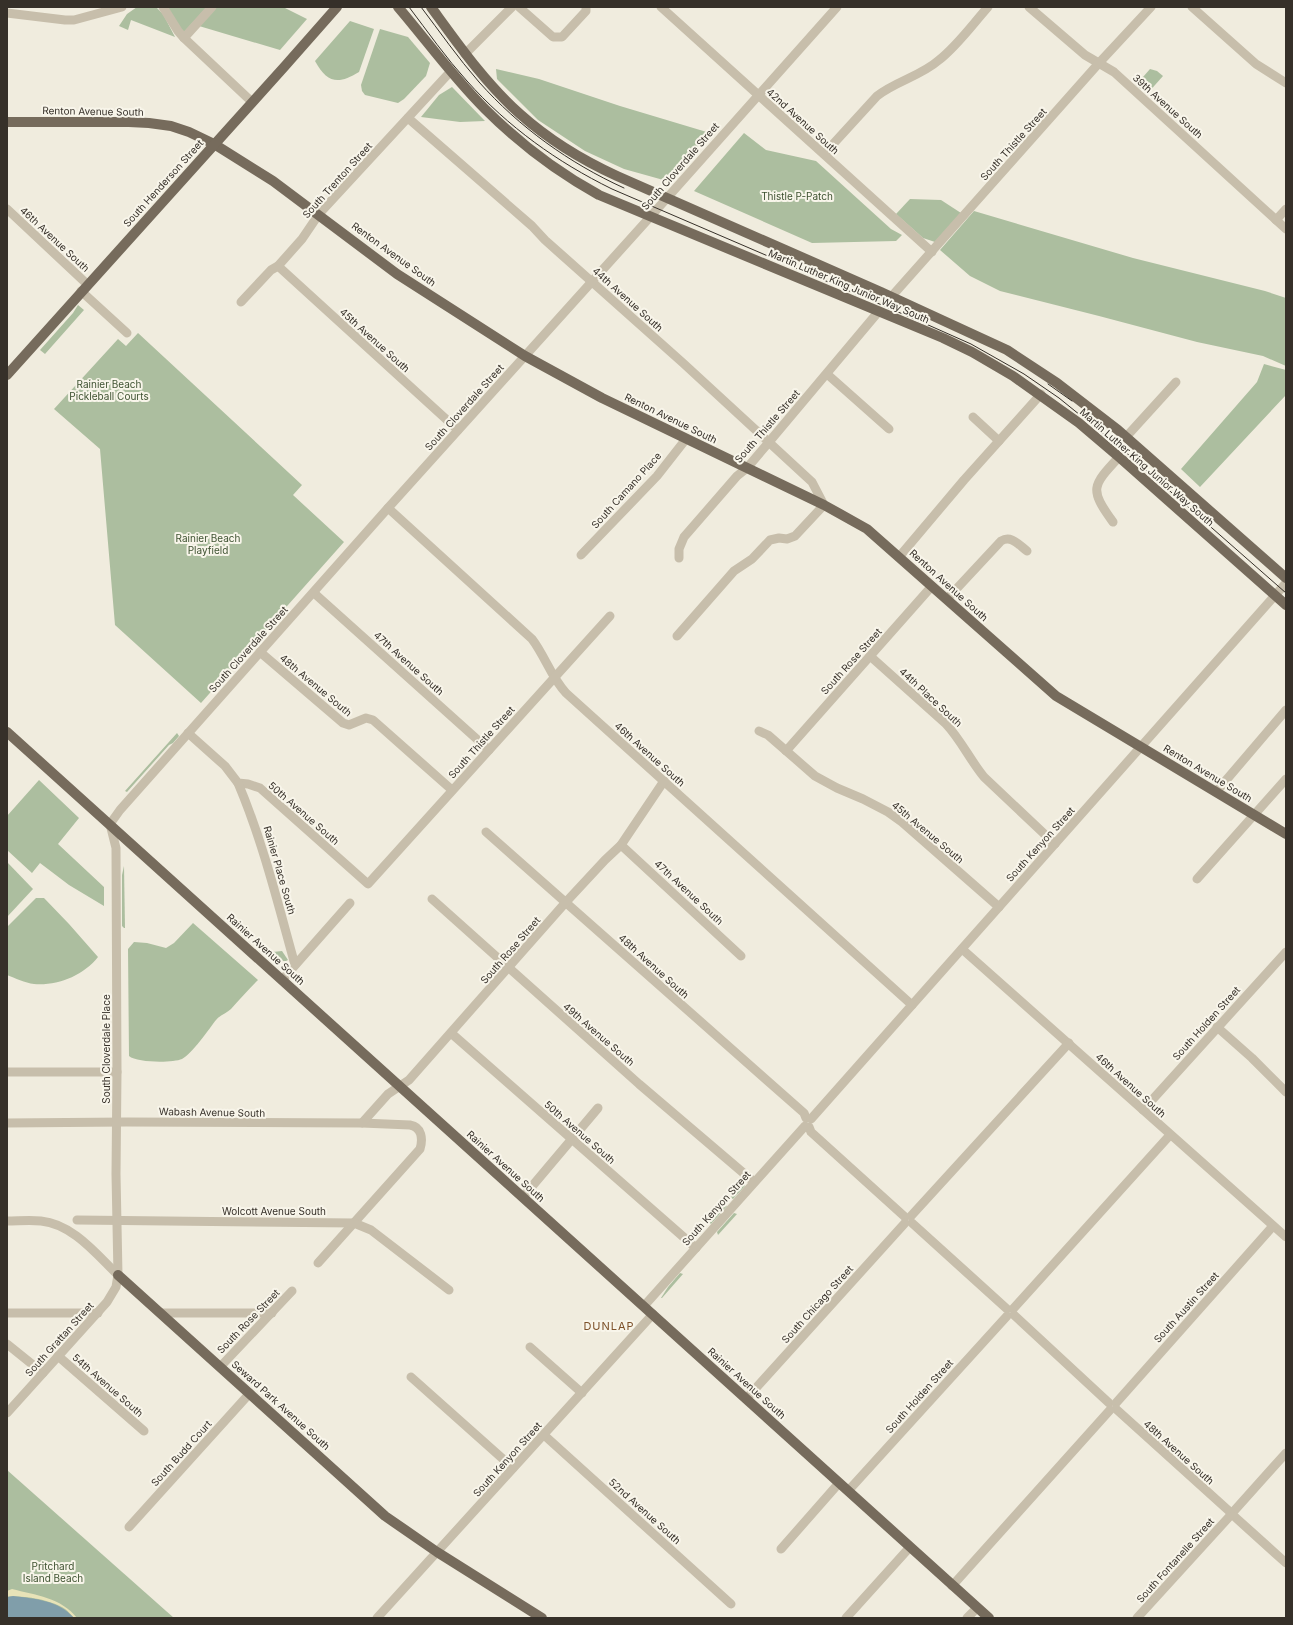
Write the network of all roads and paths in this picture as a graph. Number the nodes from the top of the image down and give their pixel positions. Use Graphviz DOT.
graph roads {
  1 [pos="122,7"];
  2 [pos="163,7"];
  3 [pos="212,7"];
  4 [pos="337,7"];
  5 [pos="398,7"];
  6 [pos="431,7"];
  7 [pos="512,7"];
  8 [pos="520,7"];
  9 [pos="586,7"];
  10 [pos="661,7"];
  11 [pos="837,7"];
  12 [pos="988,7"];
  13 [pos="1029,7"];
  14 [pos="1151,7"];
  15 [pos="1192,7"];
  16 [pos="7,12"];
  17 [pos="184,38"];
  18 [pos="465,54"];
  19 [pos="1099,63"];
  20 [pos="451,71"];
  21 [pos="1286,83"];
  22 [pos="758,96"];
  23 [pos="252,102"];
  24 [pos="408,118"];
  25 [pos="7,122"];
  26 [pos="214,144"];
  27 [pos="824,154"];
  28 [pos="668,197"];
  29 [pos="7,209"];
  30 [pos="1286,209"];
  31 [pos="319,214"];
  32 [pos="651,216"];
  33 [pos="1276,220"];
  34 [pos="1286,229"];
  35 [pos="932,252"];
  36 [pos="278,266"];
  37 [pos="592,282"];
  38 [pos="85,288"];
  39 [pos="892,296"];
  40 [pos="241,302"];
  41 [pos="879,311"];
  42 [pos="127,333"];
  43 [pos="525,356"];
  44 [pos="827,374"];
  45 [pos="7,375"];
  46 [pos="1176,382"];
  47 [pos="1040,394"];
  48 [pos="973,417"];
  49 [pos="889,429"];
  50 [pos="458,430"];
  51 [pos="1126,437"];
  52 [pos="686,439"];
  53 [pos="999,441"];
  54 [pos="769,442"];
  55 [pos="1119,456"];
  56 [pos="747,468"];
  57 [pos="824,505"];
  58 [pos="388,508"];
  59 [pos="1113,522"];
  60 [pos="1027,550"];
  61 [pos="581,555"];
  62 [pos="899,557"];
  63 [pos="679,558"];
  64 [pos="1286,578"];
  65 [pos="1286,583"];
  66 [pos="932,586"];
  67 [pos="314,593"];
  68 [pos="1275,595"];
  69 [pos="947,599"];
  70 [pos="1286,604"];
  71 [pos="610,616"];
  72 [pos="677,636"];
  73 [pos="260,652"];
  74 [pos="870,656"];
  75 [pos="554,678"];
  76 [pos="1286,710"];
  77 [pos="759,730"];
  78 [pos="7,732"];
  79 [pos="188,733"];
  80 [pos="1141,747"];
  81 [pos="489,750"];
  82 [pos="786,751"];
  83 [pos="1286,780"];
  84 [pos="664,781"];
  85 [pos="238,783"];
  86 [pos="452,790"];
  87 [pos="1216,792"];
  88 [pos="1255,815"];
  89 [pos="110,824"];
  90 [pos="486,832"];
  91 [pos="1286,834"];
  92 [pos="1055,844"];
  93 [pos="621,845"];
  94 [pos="1196,879"];
  95 [pos="368,884"];
  96 [pos="432,899"];
  97 [pos="566,902"];
  98 [pos="350,903"];
  99 [pos="999,907"];
  100 [pos="962,949"];
  101 [pos="1286,952"];
  102 [pos="741,956"];
  103 [pos="295,965"];
  104 [pos="508,968"];
  105 [pos="282,980"];
  106 [pos="912,1004"];
  107 [pos="1217,1027"];
  108 [pos="451,1033"];
  109 [pos="1069,1043"];
  110 [pos="7,1072"];
  111 [pos="117,1072"];
  112 [pos="400,1086"];
  113 [pos="1286,1092"];
  114 [pos="598,1108"];
  115 [pos="1143,1110"];
  116 [pos="117,1122"];
  117 [pos="7,1123"];
  118 [pos="362,1123"];
  119 [pos="808,1123"];
  120 [pos="1170,1135"];
  121 [pos="572,1140"];
  122 [pos="754,1182"];
  123 [pos="523,1197"];
  124 [pos="77,1220"];
  125 [pos="908,1220"];
  126 [pos="7,1221"];
  127 [pos="117,1221"];
  128 [pos="354,1223"];
  129 [pos="1273,1226"];
  130 [pos="1286,1238"];
  131 [pos="696,1248"];
  132 [pos="318,1263"];
  133 [pos="118,1275"];
  134 [pos="449,1290"];
  135 [pos="292,1291"];
  136 [pos="644,1306"];
  137 [pos="98,1312"];
  138 [pos="1010,1312"];
  139 [pos="7,1313"];
  140 [pos="161,1313"];
  141 [pos="272,1313"];
  142 [pos="653,1314"];
  143 [pos="7,1344"];
  144 [pos="530,1347"];
  145 [pos="58,1356"];
  146 [pos="220,1366"];
  147 [pos="43,1373"];
  148 [pos="411,1377"];
  149 [pos="250,1393"];
  150 [pos="582,1393"];
  151 [pos="746,1398"];
  152 [pos="1112,1406"];
  153 [pos="7,1412"];
  154 [pos="144,1431"];
  155 [pos="544,1434"];
  156 [pos="1286,1453"];
  157 [pos="513,1468"];
  158 [pos="839,1483"];
  159 [pos="848,1491"];
  160 [pos="1232,1514"];
  161 [pos="129,1527"];
  162 [pos="910,1547"];
  163 [pos="781,1549"];
  164 [pos="437,1552"];
  165 [pos="1286,1563"];
  166 [pos="952,1586"];
  167 [pos="731,1604"];
  168 [pos="977,1608"];
  169 [pos="377,1618"];
  170 [pos="542,1618"];
  171 [pos="846,1618"];
  172 [pos="968,1618"];
  173 [pos="989,1618"];
  174 [pos="1137,1618"];
  1 -- 16 [label="street"];
  2 -- 17 [label="street"];
  3 -- 17 [label="street"];
  4 -- 23 [label="main road, South Henderson Street"];
  5 -- 20 [label="main road, Martin Luther King Junior Way South"];
  6 -- 18 [label="main road, Martin Luther King Junior Way South"];
  7 -- 18 [label="street"];
  8 -- 9 [label="street"];
  10 -- 22 [label="street, 42nd Avenue South"];
  11 -- 22 [label="street, South Cloverdale Street"];
  12 -- 27 [label="street"];
  13 -- 19 [label="street, 39th Avenue South"];
  14 -- 19 [label="street, South Thistle Street"];
  15 -- 21 [label="street"];
  17 -- 23 [label="street"];
  18 -- 28 [label="main road, Martin Luther King Junior Way South"];
  19 -- 33 [label="street, 39th Avenue South"];
  19 -- 35 [label="street, South Thistle Street"];
  20 -- 24 [label="street, South Trenton Street"];
  20 -- 32 [label="main road, Martin Luther King Junior Way South"];
  22 -- 27 [label="street, 42nd Avenue South"];
  22 -- 28 [label="street, South Cloverdale Street"];
  23 -- 26 [label="main road, South Henderson Street"];
  24 -- 31 [label="street, South Trenton Street"];
  24 -- 37 [label="street, 44th Avenue South"];
  25 -- 26 [label="main road, Renton Avenue South"];
  26 -- 31 [label="main road, Renton Avenue South"];
  26 -- 38 [label="main road, South Henderson Street"];
  27 -- 35 [label="street, 42nd Avenue South"];
  28 -- 32 [label="street, South Cloverdale Street"];
  28 -- 39 [label="main road, Martin Luther King Junior Way South"];
  29 -- 38 [label="street, 46th Avenue South"];
  30 -- 33 [label="street"];
  31 -- 36 [label="street, South Trenton Street"];
  31 -- 43 [label="main road, Renton Avenue South"];
  32 -- 37 [label="street, South Cloverdale Street"];
  32 -- 41 [label="main road, Martin Luther King Junior Way South"];
  33 -- 34 [label="street, 39th Avenue South"];
  35 -- 39 [label="street, South Thistle Street"];
  36 -- 40 [label="street, South Trenton Street"];
  36 -- 50 [label="street, 45th Avenue South"];
  37 -- 43 [label="street, South Cloverdale Street"];
  37 -- 54 [label="street, 44th Avenue South"];
  38 -- 42 [label="street, 46th Avenue South"];
  38 -- 45 [label="main road, South Henderson Street"];
  39 -- 51 [label="main road, Martin Luther King Junior Way South"];
  41 -- 44 [label="street, South Thistle Street"];
  41 -- 47 [label="main road, Martin Luther King Junior Way South"];
  43 -- 50 [label="street, South Cloverdale Street"];
  43 -- 52 [label="main road, Renton Avenue South"];
  44 -- 49 [label="street"];
  44 -- 54 [label="street, South Thistle Street"];
  46 -- 51 [label="street"];
  47 -- 53 [label="street"];
  47 -- 55 [label="main road, Martin Luther King Junior Way South"];
  48 -- 53 [label="street"];
  50 -- 58 [label="street, South Cloverdale Street"];
  51 -- 64 [label="main road, Martin Luther King Junior Way South"];
  52 -- 56 [label="main road, Renton Avenue South"];
  52 -- 61 [label="street, South Camano Place"];
  53 -- 62 [label="street"];
  54 -- 56 [label="street, South Thistle Street"];
  54 -- 57 [label="street, 44th Avenue South"];
  55 -- 59 [label="street"];
  55 -- 68 [label="main road, Martin Luther King Junior Way South"];
  56 -- 57 [label="main road, Renton Avenue South"];
  56 -- 63 [label="street, South Thistle Street"];
  57 -- 62 [label="main road, Renton Avenue South"];
  57 -- 72 [label="street"];
  58 -- 67 [label="street, South Cloverdale Street"];
  58 -- 75 [label="street, 46th Avenue South"];
  60 -- 69 [label="street"];
  62 -- 66 [label="main road, Renton Avenue South"];
  65 -- 68 [label="street, South Kenyon Street"];
  66 -- 69 [label="main road, Renton Avenue South"];
  66 -- 74 [label="street, South Rose Street"];
  67 -- 73 [label="street, South Cloverdale Street"];
  67 -- 81 [label="street, 47th Avenue South"];
  68 -- 70 [label="main road, Martin Luther King Junior Way South"];
  68 -- 80 [label="street, South Kenyon Street"];
  69 -- 80 [label="main road, Renton Avenue South"];
  71 -- 75 [label="street, South Thistle Street"];
  73 -- 79 [label="street, South Cloverdale Street"];
  73 -- 86 [label="street, 48th Avenue South"];
  74 -- 82 [label="street, South Rose Street"];
  74 -- 92 [label="street, 44th Place South"];
  75 -- 81 [label="street, South Thistle Street"];
  75 -- 84 [label="street, 46th Avenue South"];
  76 -- 87 [label="street"];
  77 -- 82 [label="street, 45th Avenue South"];
  78 -- 89 [label="main road, Rainier Avenue South"];
  79 -- 85 [label="street"];
  79 -- 89 [label="street, South Cloverdale Street"];
  80 -- 87 [label="main road, Renton Avenue South"];
  80 -- 92 [label="street, South Kenyon Street"];
  81 -- 86 [label="street, South Thistle Street"];
  82 -- 99 [label="street, 45th Avenue South"];
  83 -- 88 [label="street"];
  84 -- 93 [label="street, South Rose Street"];
  84 -- 106 [label="street, 46th Avenue South"];
  85 -- 95 [label="street, 50th Avenue South"];
  85 -- 103 [label="street, Rainier Place South"];
  86 -- 95 [label="street, South Thistle Street"];
  87 -- 88 [label="main road, Renton Avenue South"];
  88 -- 91 [label="main road, Renton Avenue South"];
  88 -- 94 [label="street"];
  89 -- 105 [label="main road, Rainier Avenue South"];
  89 -- 111 [label="street, South Cloverdale Place"];
  90 -- 97 [label="street, 48th Avenue South"];
  92 -- 99 [label="street, South Kenyon Street"];
  93 -- 97 [label="street, South Rose Street"];
  93 -- 102 [label="street, 47th Avenue South"];
  96 -- 104 [label="street, 49th Avenue South"];
  97 -- 104 [label="street, South Rose Street"];
  97 -- 119 [label="street, 48th Avenue South"];
  98 -- 103 [label="street"];
  99 -- 100 [label="street, South Kenyon Street"];
  100 -- 106 [label="street, South Kenyon Street"];
  100 -- 109 [label="street, 46th Avenue South"];
  101 -- 107 [label="street, South Holden Street"];
  103 -- 105 [label="street"];
  104 -- 108 [label="street, South Rose Street"];
  104 -- 122 [label="street, 49th Avenue South"];
  105 -- 112 [label="main road, Rainier Avenue South"];
  106 -- 119 [label="street, South Kenyon Street"];
  107 -- 113 [label="street"];
  107 -- 115 [label="street, South Holden Street"];
  108 -- 112 [label="street, South Rose Street"];
  108 -- 121 [label="street, 50th Avenue South"];
  109 -- 115 [label="street, 46th Avenue South"];
  109 -- 125 [label="street, South Chicago Street"];
  110 -- 111 [label="street"];
  111 -- 116 [label="street, South Cloverdale Place"];
  112 -- 118 [label="street, South Rose Street"];
  112 -- 123 [label="main road, Rainier Avenue South"];
  114 -- 121 [label="street"];
  115 -- 120 [label="street, 46th Avenue South"];
  116 -- 117 [label="street, Wabash Avenue South"];
  116 -- 118 [label="street, Wabash Avenue South"];
  116 -- 127 [label="street, South Cloverdale Place"];
  118 -- 128 [label="street, Wabash Avenue South"];
  119 -- 122 [label="street, South Kenyon Street"];
  119 -- 125 [label="street, 48th Avenue South"];
  120 -- 129 [label="street, 46th Avenue South"];
  120 -- 138 [label="street, South Holden Street"];
  121 -- 123 [label="street"];
  121 -- 131 [label="street, 50th Avenue South"];
  122 -- 131 [label="street, South Kenyon Street"];
  123 -- 136 [label="main road, Rainier Avenue South"];
  124 -- 127 [label="street, Wolcott Avenue South"];
  125 -- 138 [label="street, 48th Avenue South"];
  125 -- 151 [label="street, South Chicago Street"];
  126 -- 133 [label="street, Seward Park Avenue South"];
  127 -- 128 [label="street, Wolcott Avenue South"];
  127 -- 133 [label="street, South Cloverdale Place"];
  128 -- 132 [label="street"];
  128 -- 134 [label="street, Wolcott Avenue South"];
  129 -- 130 [label="street, 46th Avenue South"];
  129 -- 152 [label="street, South Austin Street"];
  131 -- 136 [label="street, South Kenyon Street"];
  133 -- 137 [label="street, South Grattan Street"];
  133 -- 140 [label="main road, Seward Park Avenue South"];
  135 -- 141 [label="street, South Rose Street"];
  136 -- 142 [label="main road, Rainier Avenue South"];
  137 -- 139 [label="street"];
  137 -- 145 [label="street, South Grattan Street"];
  138 -- 152 [label="street, 48th Avenue South"];
  138 -- 159 [label="street, South Holden Street"];
  140 -- 141 [label="street"];
  140 -- 146 [label="main road, Seward Park Avenue South"];
  141 -- 146 [label="street, South Rose Street"];
  142 -- 150 [label="street, South Kenyon Street"];
  142 -- 151 [label="main road, Rainier Avenue South"];
  143 -- 147 [label="street"];
  144 -- 150 [label="street"];
  145 -- 147 [label="street, South Grattan Street"];
  145 -- 154 [label="street, 54th Avenue South"];
  146 -- 149 [label="main road, Seward Park Avenue South"];
  147 -- 153 [label="street, South Grattan Street"];
  148 -- 157 [label="street"];
  149 -- 161 [label="street, South Budd Court"];
  149 -- 164 [label="main road, Seward Park Avenue South"];
  150 -- 155 [label="street, South Kenyon Street"];
  151 -- 158 [label="main road, Rainier Avenue South"];
  152 -- 160 [label="street, 48th Avenue South"];
  152 -- 166 [label="street, South Austin Street"];
  155 -- 157 [label="street, South Kenyon Street"];
  155 -- 167 [label="street, 52nd Avenue South"];
  156 -- 160 [label="street, South Fontanelle Street"];
  157 -- 164 [label="street, South Kenyon Street"];
  158 -- 159 [label="main road, Rainier Avenue South"];
  158 -- 163 [label="street"];
  159 -- 162 [label="main road, Rainier Avenue South"];
  160 -- 165 [label="street, 48th Avenue South"];
  160 -- 174 [label="street, South Fontanelle Street"];
  162 -- 166 [label="main road, Rainier Avenue South"];
  162 -- 171 [label="street"];
  164 -- 169 [label="street, South Kenyon Street"];
  164 -- 170 [label="main road, Seward Park Avenue South"];
  166 -- 168 [label="main road, Rainier Avenue South"];
  168 -- 172 [label="street"];
  168 -- 173 [label="main road, Rainier Avenue South"];
}
